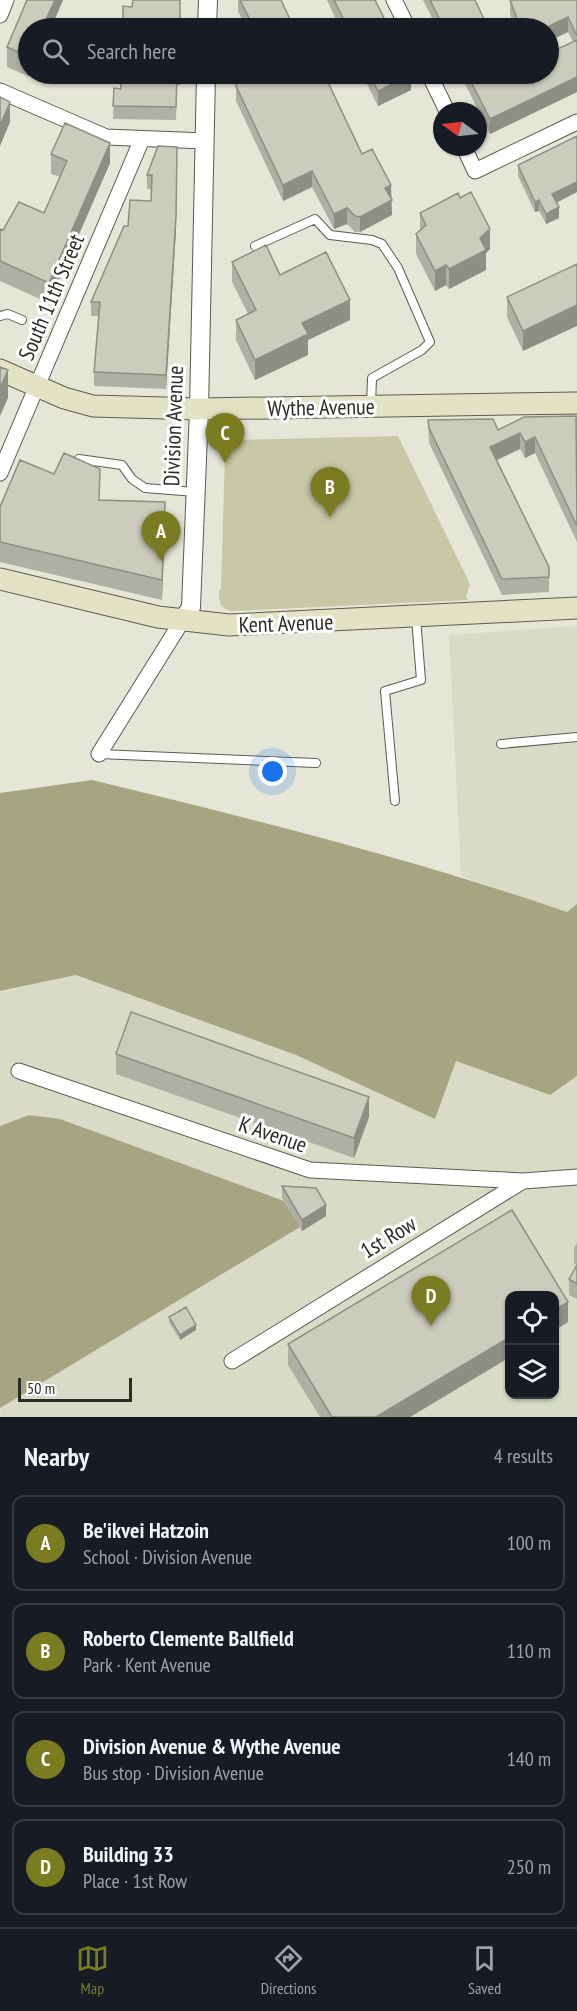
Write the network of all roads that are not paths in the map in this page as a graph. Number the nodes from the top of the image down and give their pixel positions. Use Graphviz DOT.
graph roads {
  1 [pos="6,0"];
  2 [pos="208,0"];
  3 [pos="394,0"];
  4 [pos="0,15"];
  5 [pos="207,18"];
  6 [pos="403,18"];
  7 [pos="206,84"];
  8 [pos="434,84"];
  9 [pos="0,91"];
  10 [pos="443,102"];
  11 [pos="577,122"];
  12 [pos="142,139"];
  13 [pos="205,141"];
  14 [pos="468,156"];
  15 [pos="255,246"];
  16 [pos="0,316"];
  17 [pos="22,320"];
  18 [pos="0,370"];
  19 [pos="37,386"];
  20 [pos="577,403"];
  21 [pos="371,406"];
  22 [pos="199,409"];
  23 [pos="79,459"];
  24 [pos="0,473"];
  25 [pos="195,492"];
  26 [pos="0,579"];
  27 [pos="577,608"];
  28 [pos="416,617"];
  29 [pos="182,621"];
  30 [pos="577,737"];
  31 [pos="501,744"];
  32 [pos="99,754"];
  33 [pos="315,763"];
  34 [pos="396,801"];
  35 [pos="19,1071"];
  36 [pos="577,1177"];
  37 [pos="523,1181"];
  38 [pos="232,1361"];
  1 -- 4 [label="street"];
  2 -- 5 [label="street"];
  3 -- 6 [label="street"];
  7 -- 13 [label="street, Division Avenue"];
  8 -- 10 [label="street"];
  9 -- 12 [label="street"];
  11 -- 14 [label="street"];
  12 -- 13 [label="street"];
  12 -- 19 [label="street, South 11th Street"];
  13 -- 22 [label="street, Division Avenue"];
  15 -- 21 [label="lane"];
  16 -- 17 [label="lane"];
  18 -- 19 [label="main road, Wythe Avenue"];
  19 -- 22 [label="main road, Wythe Avenue"];
  19 -- 24 [label="street, South 11th Street"];
  20 -- 21 [label="main road, Wythe Avenue"];
  21 -- 22 [label="main road, Wythe Avenue"];
  22 -- 25 [label="street, Division Avenue"];
  23 -- 25 [label="lane"];
  25 -- 29 [label="street, Division Avenue"];
  26 -- 29 [label="main road, Kent Avenue"];
  27 -- 28 [label="main road, Kent Avenue"];
  28 -- 29 [label="main road, Kent Avenue"];
  28 -- 34 [label="lane"];
  29 -- 32 [label="street, Division Avenue"];
  30 -- 31 [label="lane"];
  32 -- 33 [label="lane"];
  35 -- 37 [label="street, K Avenue"];
  36 -- 37 [label="street, 1st Row"];
  37 -- 38 [label="street, 1st Row"];
}
